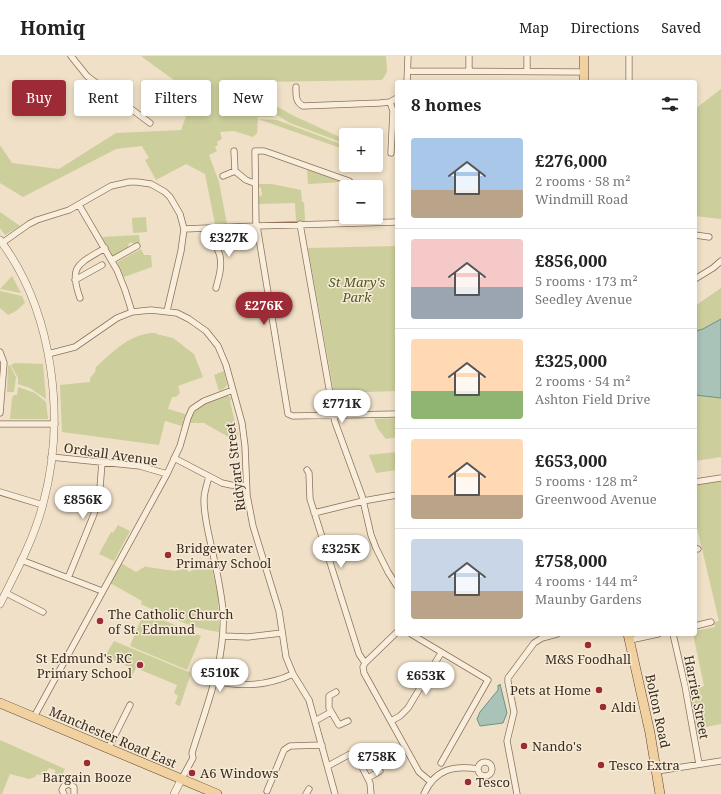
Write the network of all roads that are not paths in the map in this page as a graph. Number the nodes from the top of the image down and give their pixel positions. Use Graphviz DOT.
graph roads {
  1 [pos="71,56"];
  2 [pos="408,56"];
  3 [pos="469,56"];
  4 [pos="527,56"];
  5 [pos="584,56"];
  6 [pos="629,56"];
  7 [pos="408,70"];
  8 [pos="469,71"];
  9 [pos="527,71"];
  10 [pos="584,72"];
  11 [pos="407,80"];
  12 [pos="584,80"];
  13 [pos="629,80"];
  14 [pos="295,90"];
  15 [pos="395,99"];
  16 [pos="390,102"];
  17 [pos="395,117"];
  18 [pos="150,123"];
  19 [pos="390,150"];
  20 [pos="234,151"];
  21 [pos="235,171"];
  22 [pos="224,176"];
  23 [pos="346,180"];
  24 [pos="254,184"];
  25 [pos="80,205"];
  26 [pos="339,221"];
  27 [pos="383,221"];
  28 [pos="395,222"];
  29 [pos="300,224"];
  30 [pos="256,226"];
  31 [pos="211,228"];
  32 [pos="184,230"];
  33 [pos="698,237"];
  34 [pos="709,237"];
  35 [pos="1,241"];
  36 [pos="133,247"];
  37 [pos="105,248"];
  38 [pos="112,260"];
  39 [pos="721,260"];
  40 [pos="102,265"];
  41 [pos="68,269"];
  42 [pos="76,270"];
  43 [pos="697,277"];
  44 [pos="75,280"];
  45 [pos="216,288"];
  46 [pos="80,298"];
  47 [pos="168,311"];
  48 [pos="132,312"];
  49 [pos="0,352"];
  50 [pos="48,354"];
  51 [pos="233,390"];
  52 [pos="0,413"];
  53 [pos="395,414"];
  54 [pos="334,416"];
  55 [pos="0,424"];
  56 [pos="55,424"];
  57 [pos="51,457"];
  58 [pos="174,458"];
  59 [pos="102,462"];
  60 [pos="307,470"];
  61 [pos="166,474"];
  62 [pos="209,477"];
  63 [pos="721,478"];
  64 [pos="697,482"];
  65 [pos="246,486"];
  66 [pos="0,492"];
  67 [pos="395,495"];
  68 [pos="363,501"];
  69 [pos="43,505"];
  70 [pos="314,513"];
  71 [pos="21,560"];
  72 [pos="68,578"];
  73 [pos="395,583"];
  74 [pos="102,591"];
  75 [pos="6,593"];
  76 [pos="0,604"];
  77 [pos="43,612"];
  78 [pos="711,622"];
  79 [pos="697,626"];
  80 [pos="282,633"];
  81 [pos="395,634"];
  82 [pos="223,636"];
  83 [pos="414,636"];
  84 [pos="550,636"];
  85 [pos="673,636"];
  86 [pos="629,637"];
  87 [pos="441,652"];
  88 [pos="365,663"];
  89 [pos="293,674"];
  90 [pos="215,680"];
  91 [pos="336,692"];
  92 [pos="0,703"];
  93 [pos="130,705"];
  94 [pos="331,712"];
  95 [pos="34,718"];
  96 [pos="315,721"];
  97 [pos="348,721"];
  98 [pos="391,721"];
  99 [pos="322,745"];
  100 [pos="108,749"];
  101 [pos="444,761"];
  102 [pos="721,761"];
  103 [pos="699,764"];
  104 [pos="328,766"];
  105 [pos="478,769"];
  106 [pos="380,771"];
  107 [pos="657,771"];
  108 [pos="368,778"];
  109 [pos="182,780"];
  110 [pos="431,782"];
  111 [pos="427,787"];
  112 [pos="267,788"];
  113 [pos="369,793"];
  114 [pos="64,794"];
  115 [pos="74,794"];
  116 [pos="174,794"];
  117 [pos="217,794"];
  118 [pos="335,794"];
  119 [pos="424,794"];
  120 [pos="431,794"];
  121 [pos="517,794"];
  122 [pos="660,794"];
  1 -- 18 [label="street"];
  2 -- 7 [label="street"];
  3 -- 8 [label="street"];
  4 -- 9 [label="street"];
  5 -- 10 [label="main road"];
  6 -- 13 [label="street"];
  7 -- 8 [label="street"];
  7 -- 11 [label="street"];
  8 -- 9 [label="street"];
  9 -- 10 [label="street"];
  10 -- 12 [label="main road"];
  14 -- 16 [label="street"];
  15 -- 16 [label="street"];
  16 -- 17 [label="street"];
  17 -- 19 [label="street"];
  20 -- 21 [label="street"];
  21 -- 22 [label="street"];
  21 -- 24 [label="street"];
  23 -- 24 [label="street"];
  24 -- 30 [label="street"];
  25 -- 32 [label="street"];
  25 -- 35 [label="street"];
  25 -- 37 [label="street"];
  26 -- 29 [label="street"];
  27 -- 28 [label="street"];
  29 -- 30 [label="street"];
  29 -- 54 [label="street"];
  30 -- 31 [label="street"];
  30 -- 54 [label="street"];
  31 -- 32 [label="street"];
  31 -- 45 [label="street"];
  32 -- 47 [label="street"];
  33 -- 34 [label="street"];
  35 -- 50 [label="street"];
  36 -- 38 [label="street"];
  37 -- 38 [label="street"];
  37 -- 42 [label="street"];
  38 -- 48 [label="street"];
  39 -- 43 [label="street"];
  40 -- 44 [label="street"];
  41 -- 42 [label="street"];
  42 -- 44 [label="street"];
  44 -- 46 [label="street"];
  47 -- 48 [label="street, Ridyard Street"];
  47 -- 51 [label="street, Ridyard Street"];
  48 -- 50 [label="street, Ridyard Street"];
  49 -- 52 [label="street"];
  50 -- 56 [label="street"];
  51 -- 58 [label="street"];
  51 -- 65 [label="street, Ridyard Street"];
  53 -- 54 [label="street"];
  54 -- 68 [label="street"];
  55 -- 56 [label="street"];
  56 -- 57 [label="street"];
  57 -- 59 [label="street, Ordsall Avenue"];
  57 -- 69 [label="street"];
  58 -- 61 [label="street"];
  58 -- 62 [label="street"];
  59 -- 61 [label="street, Ordsall Avenue"];
  59 -- 72 [label="street"];
  60 -- 70 [label="street"];
  61 -- 74 [label="street"];
  62 -- 65 [label="street"];
  62 -- 82 [label="street"];
  63 -- 64 [label="street"];
  65 -- 80 [label="street, Ridyard Street"];
  66 -- 69 [label="street"];
  67 -- 68 [label="street"];
  68 -- 70 [label="street"];
  68 -- 73 [label="street"];
  69 -- 71 [label="street"];
  70 -- 88 [label="street"];
  71 -- 72 [label="street"];
  71 -- 75 [label="street"];
  72 -- 74 [label="street"];
  74 -- 95 [label="street"];
  75 -- 76 [label="street"];
  75 -- 77 [label="street"];
  78 -- 79 [label="street"];
  80 -- 82 [label="street"];
  80 -- 89 [label="street, Ridyard Street"];
  81 -- 88 [label="street"];
  82 -- 90 [label="street"];
  83 -- 87 [label="street"];
  84 -- 121 [label="street"];
  85 -- 103 [label="street, Harriet Street"];
  86 -- 107 [label="main road, Bolton Road"];
  87 -- 98 [label="street"];
  87 -- 101 [label="street"];
  88 -- 98 [label="street"];
  89 -- 90 [label="street"];
  89 -- 96 [label="street, Ridyard Street"];
  90 -- 109 [label="street"];
  91 -- 94 [label="street"];
  92 -- 95 [label="main road, Manchester Road East"];
  93 -- 100 [label="street"];
  94 -- 96 [label="street"];
  94 -- 97 [label="street"];
  95 -- 100 [label="main road, Manchester Road East"];
  96 -- 99 [label="street, Ridyard Street"];
  98 -- 110 [label="street"];
  99 -- 104 [label="street, Ridyard Street"];
  99 -- 112 [label="street"];
  100 -- 109 [label="main road, Manchester Road East"];
  102 -- 103 [label="street"];
  103 -- 107 [label="street"];
  104 -- 108 [label="street"];
  104 -- 118 [label="street, Ridyard Street"];
  105 -- 110 [label="street"];
  106 -- 108 [label="street"];
  107 -- 122 [label="main road, Bolton Road"];
  108 -- 113 [label="street"];
  109 -- 116 [label="street"];
  109 -- 117 [label="main road, Manchester Road East"];
  110 -- 111 [label="street"];
  111 -- 119 [label="street"];
  111 -- 120 [label="street"];
  114 -- 115 [label="street"];
}
